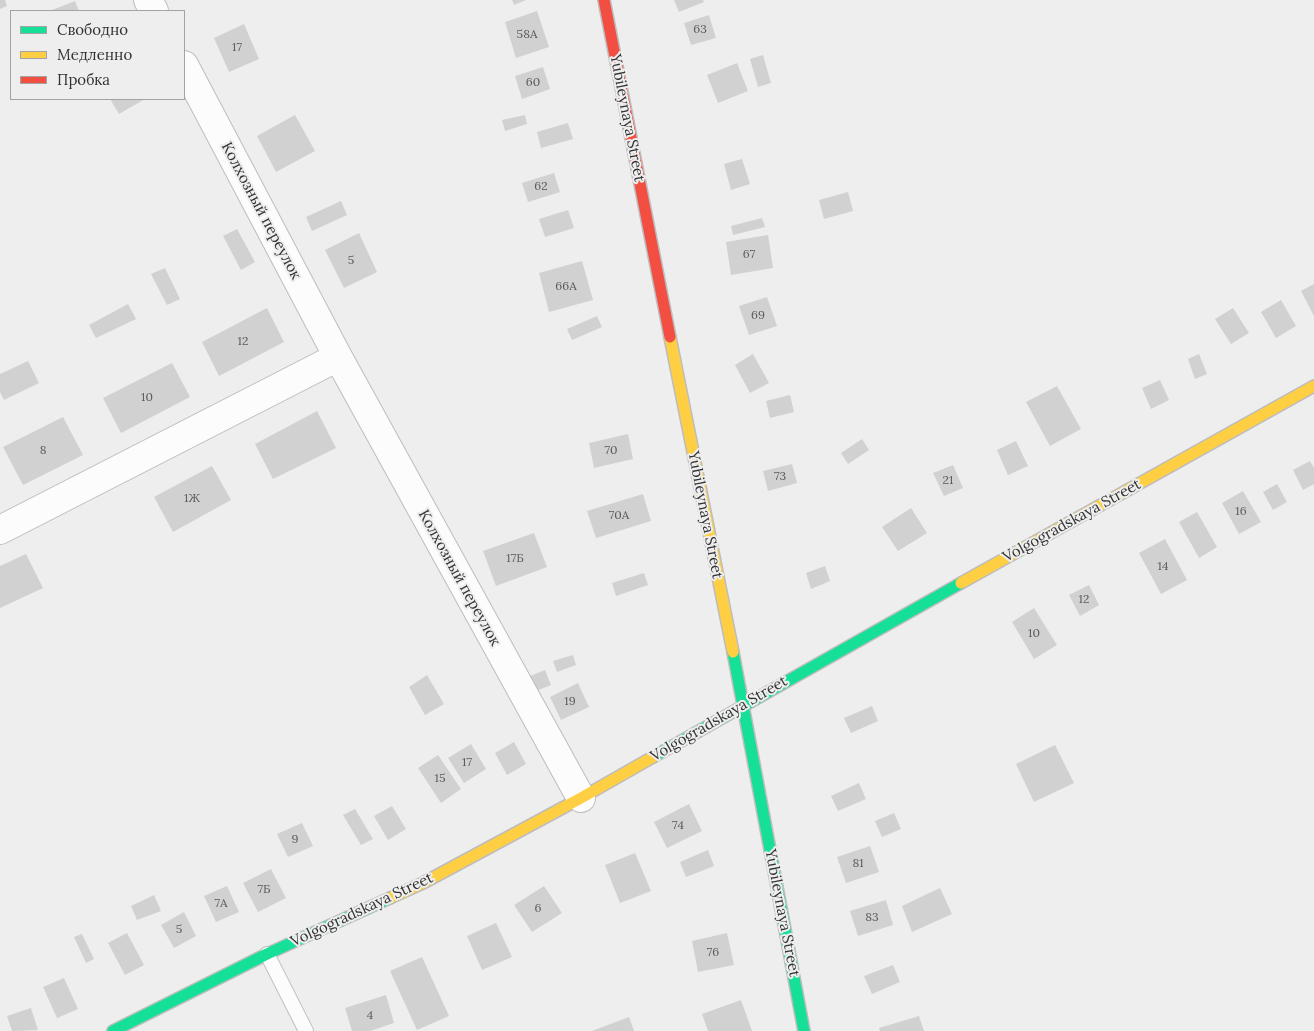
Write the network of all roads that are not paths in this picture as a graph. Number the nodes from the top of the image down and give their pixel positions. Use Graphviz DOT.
graph roads {
  1 [pos="604,0"];
  2 [pos="185,68"];
  3 [pos="338,357"];
  4 [pos="1314,386"];
  5 [pos="0,530"];
  6 [pos="743,705"];
  7 [pos="581,798"];
  8 [pos="267,954"];
  9 [pos="113,1031"];
  10 [pos="306,1031"];
  11 [pos="804,1031"];
  1 -- 6 [label="street, Yubileynaya Street"];
  2 -- 3 [label="street, Колхозный переулок"];
  3 -- 5 [label="street"];
  3 -- 7 [label="street, Колхозный переулок"];
  4 -- 6 [label="street, Volgogradskaya Street"];
  6 -- 7 [label="street, Volgogradskaya Street"];
  6 -- 11 [label="street, Yubileynaya Street"];
  7 -- 8 [label="street, Volgogradskaya Street"];
  8 -- 9 [label="street, Volgogradskaya Street"];
  8 -- 10 [label="lane"];
}
